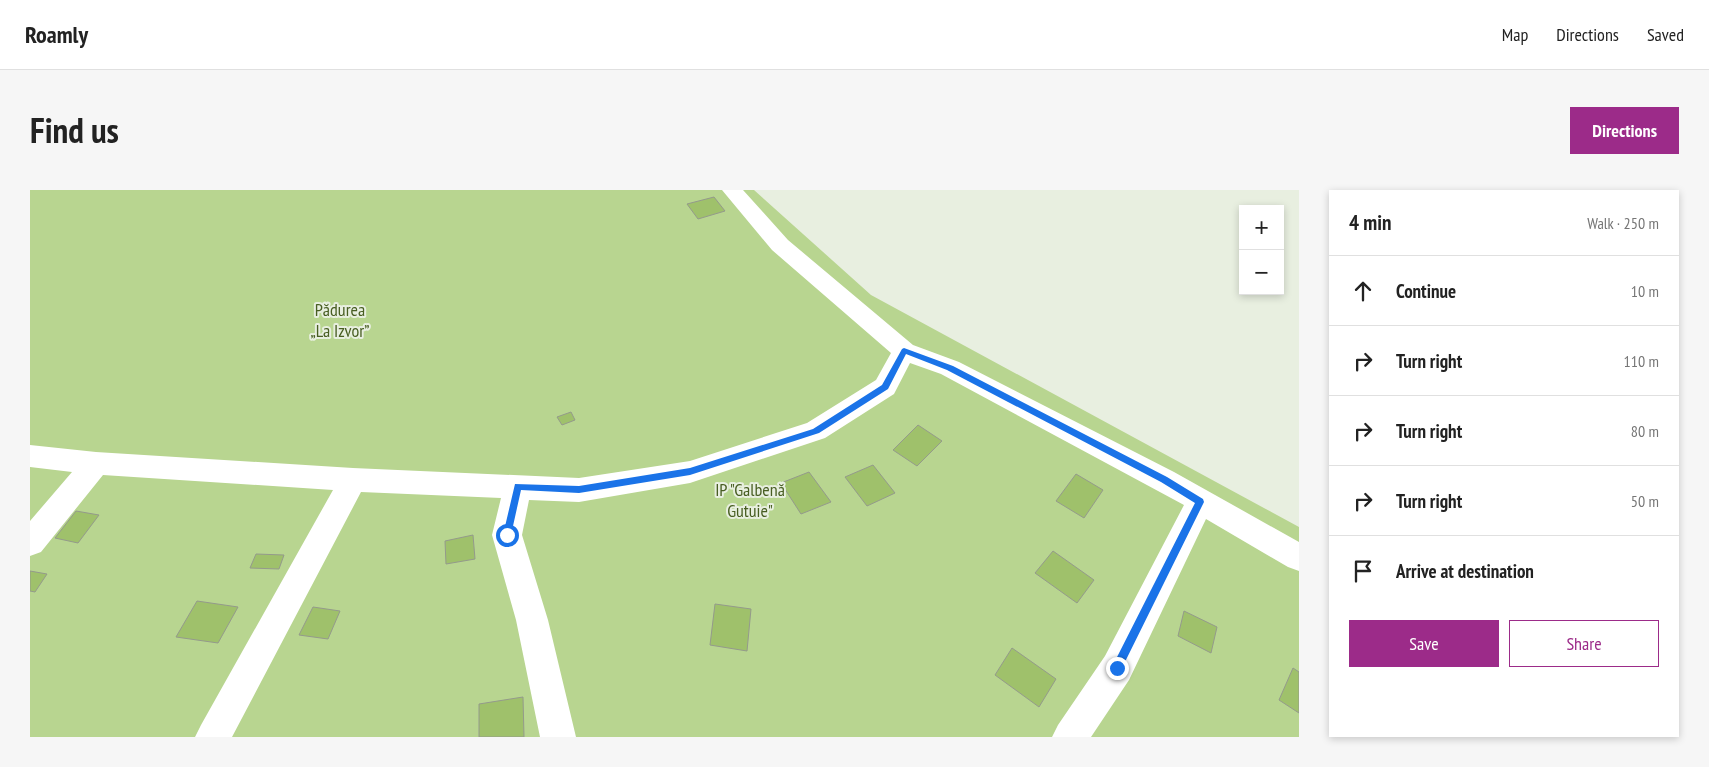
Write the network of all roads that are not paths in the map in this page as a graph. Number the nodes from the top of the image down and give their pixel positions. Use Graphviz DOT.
graph roads {
  1 [pos="732,190"];
  2 [pos="904,351"];
  3 [pos="30,456"];
  4 [pos="96,463"];
  5 [pos="353,480"];
  6 [pos="518,487"];
  7 [pos="1200,502"];
  8 [pos="30,543"];
  9 [pos="1299,557"];
  10 [pos="213,737"];
  11 [pos="558,737"];
  12 [pos="1070,737"];
  1 -- 2 [label="street"];
  2 -- 6 [label="street"];
  2 -- 7 [label="street"];
  3 -- 4 [label="street"];
  4 -- 5 [label="street"];
  4 -- 8 [label="street"];
  5 -- 6 [label="street"];
  5 -- 10 [label="street"];
  6 -- 11 [label="street"];
  7 -- 9 [label="street"];
  7 -- 12 [label="street"];
}
